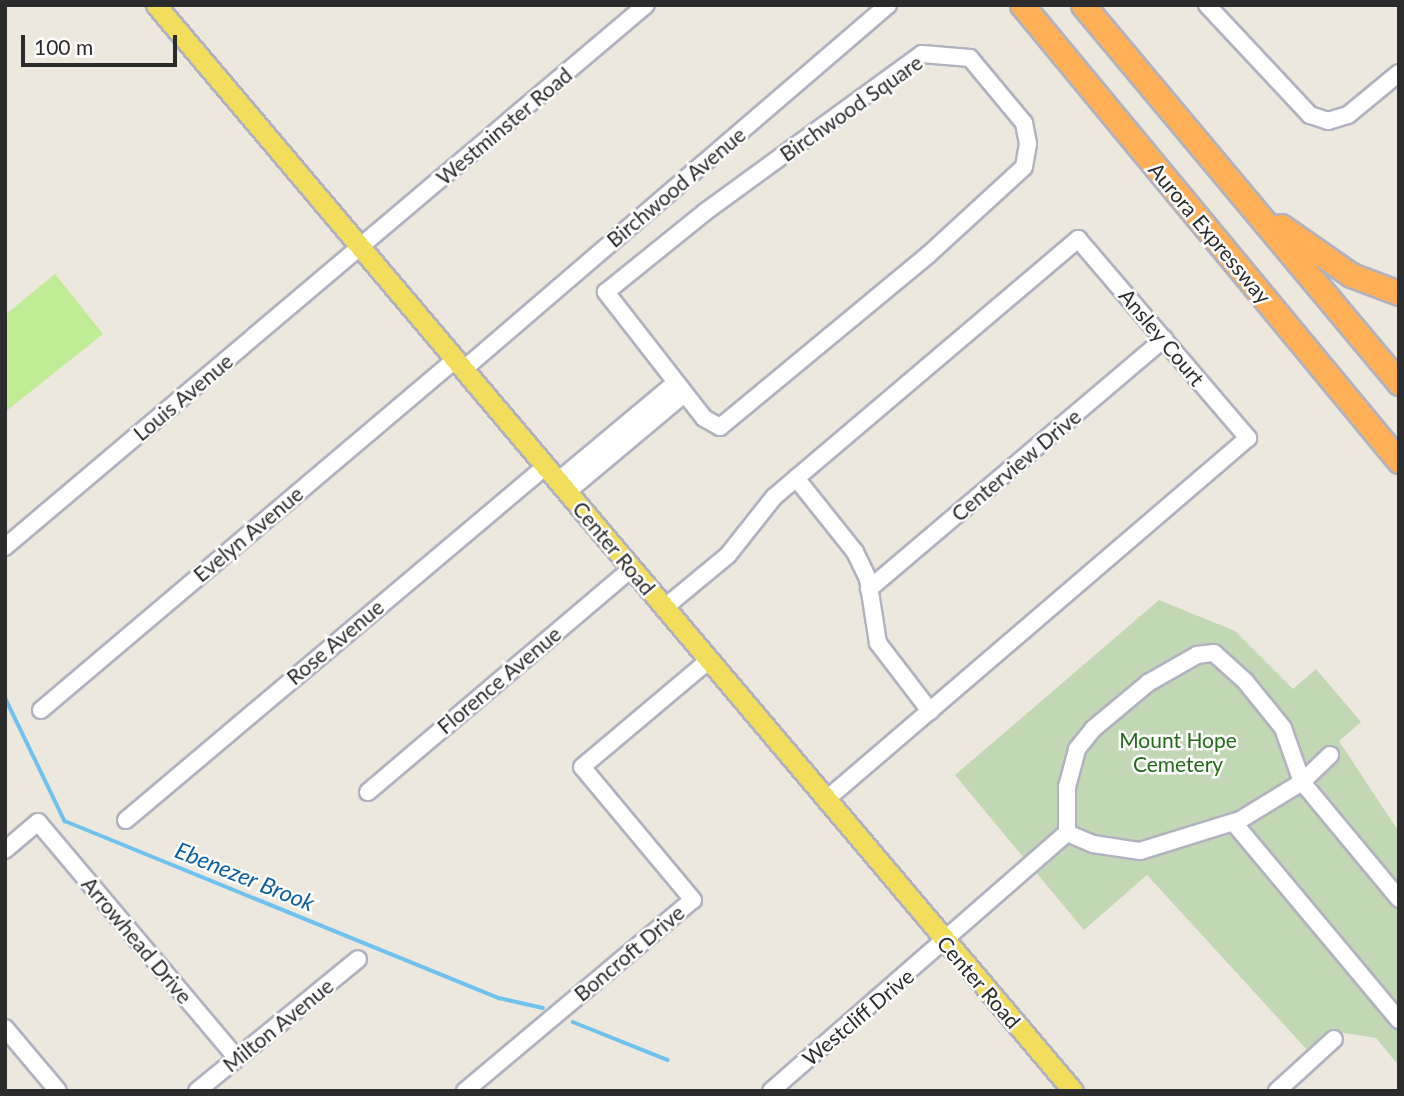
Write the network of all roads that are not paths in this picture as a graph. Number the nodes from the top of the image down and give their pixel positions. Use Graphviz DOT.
graph roads {
  1 [pos="156,5"];
  2 [pos="646,5"];
  3 [pos="888,5"];
  4 [pos="1022,5"];
  5 [pos="1083,5"];
  6 [pos="1207,5"];
  7 [pos="1399,73"];
  8 [pos="1227,179"];
  9 [pos="362,247"];
  10 [pos="1399,293"];
  11 [pos="1164,339"];
  12 [pos="460,364"];
  13 [pos="1399,383"];
  14 [pos="678,389"];
  15 [pos="1399,461"];
  16 [pos="796,478"];
  17 [pos="557,480"];
  18 [pos="5,547"];
  19 [pos="631,569"];
  20 [pos="869,589"];
  21 [pos="664,608"];
  22 [pos="709,660"];
  23 [pos="41,710"];
  24 [pos="930,711"];
  25 [pos="1330,755"];
  26 [pos="1302,782"];
  27 [pos="368,792"];
  28 [pos="828,798"];
  29 [pos="126,820"];
  30 [pos="1234,823"];
  31 [pos="1066,833"];
  32 [pos="5,850"];
  33 [pos="1399,899"];
  34 [pos="946,943"];
  35 [pos="358,959"];
  36 [pos="1399,1020"];
  37 [pos="5,1028"];
  38 [pos="1334,1039"];
  39 [pos="237,1058"];
  40 [pos="58,1091"];
  41 [pos="197,1091"];
  42 [pos="466,1091"];
  43 [pos="771,1091"];
  44 [pos="1073,1091"];
  45 [pos="1277,1091"];
  1 -- 9 [label="main road, Center Road"];
  2 -- 9 [label="street, Westminster Road"];
  3 -- 12 [label="street, Birchwood Avenue"];
  4 -- 15 [label="highway, Aurora Expressway"];
  5 -- 8 [label="highway"];
  6 -- 7 [label="street"];
  8 -- 10 [label="highway"];
  8 -- 13 [label="highway"];
  9 -- 12 [label="main road, Center Road"];
  9 -- 18 [label="street, Louis Avenue"];
  11 -- 16 [label="street, Ansley Court"];
  11 -- 20 [label="street, Centerview Drive"];
  11 -- 24 [label="street, Ansley Court"];
  12 -- 17 [label="main road, Center Road"];
  12 -- 23 [label="street, Evelyn Avenue"];
  14 -- 14 [label="street, Birchwood Square"];
  14 -- 17 [label="street"];
  16 -- 20 [label="street"];
  16 -- 21 [label="street, Ansley Court"];
  17 -- 19 [label="main road, Center Road"];
  17 -- 29 [label="street, Rose Avenue"];
  19 -- 21 [label="main road, Center Road"];
  19 -- 27 [label="street, Florence Avenue"];
  20 -- 24 [label="street"];
  21 -- 22 [label="main road, Center Road"];
  22 -- 28 [label="main road, Center Road"];
  22 -- 42 [label="street, Boncroft Drive"];
  24 -- 28 [label="street, Ansley Court"];
  25 -- 26 [label="street"];
  26 -- 30 [label="street"];
  26 -- 31 [label="street"];
  26 -- 33 [label="street"];
  28 -- 34 [label="main road, Center Road"];
  30 -- 31 [label="street"];
  30 -- 36 [label="street"];
  31 -- 34 [label="street, Westcliff Drive"];
  32 -- 39 [label="street, Arrowhead Drive"];
  34 -- 43 [label="street, Westcliff Drive"];
  34 -- 44 [label="main road, Center Road"];
  35 -- 39 [label="street, Milton Avenue"];
  37 -- 40 [label="street"];
  38 -- 45 [label="street"];
  39 -- 41 [label="street, Milton Avenue"];
}
